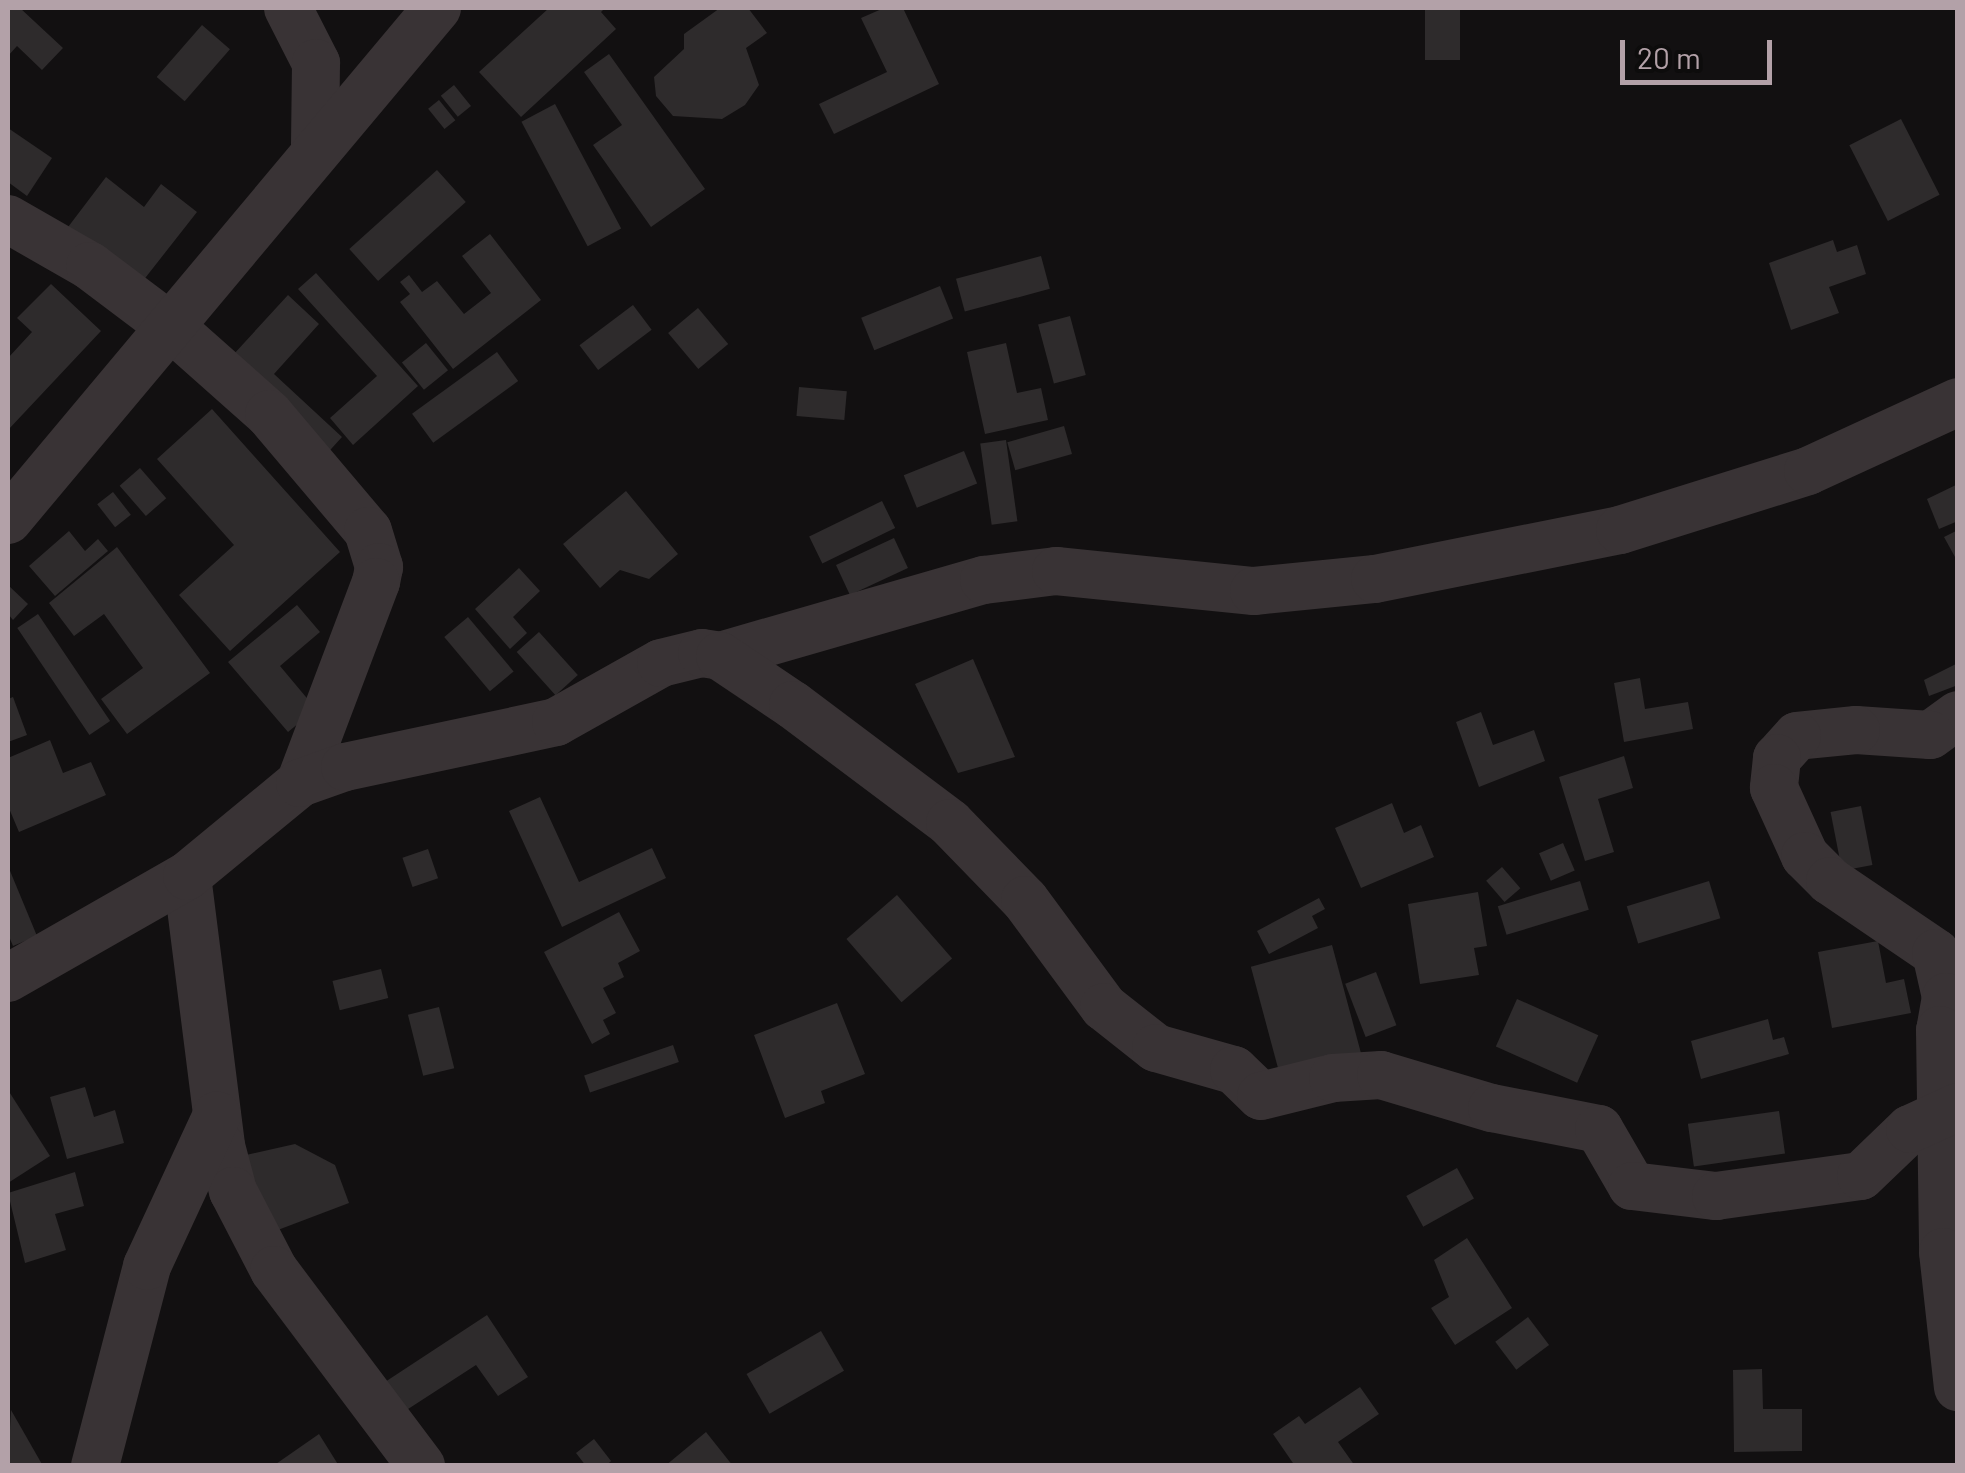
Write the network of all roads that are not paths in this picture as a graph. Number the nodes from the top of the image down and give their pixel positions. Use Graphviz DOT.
graph roads {
  1 [pos="288,8"];
  2 [pos="437,8"];
  3 [pos="315,148"];
  4 [pos="8,219"];
  5 [pos="171,326"];
  6 [pos="1958,402"];
  7 [pos="8,520"];
  8 [pos="720,656"];
  9 [pos="1958,715"];
  10 [pos="300,783"];
  11 [pos="187,876"];
  12 [pos="8,978"];
  13 [pos="1949,1112"];
  14 [pos="217,1115"];
  15 [pos="1958,1387"];
  16 [pos="95,1466"];
  17 [pos="421,1466"];
  1 -- 3 [label="street"];
  2 -- 3 [label="street"];
  3 -- 5 [label="street"];
  4 -- 5 [label="street"];
  5 -- 7 [label="street"];
  5 -- 10 [label="street"];
  6 -- 8 [label="street"];
  8 -- 10 [label="street"];
  8 -- 13 [label="street"];
  9 -- 13 [label="street"];
  10 -- 11 [label="street"];
  11 -- 12 [label="street"];
  11 -- 14 [label="street"];
  13 -- 15 [label="street"];
  14 -- 16 [label="street"];
  14 -- 17 [label="street"];
}
